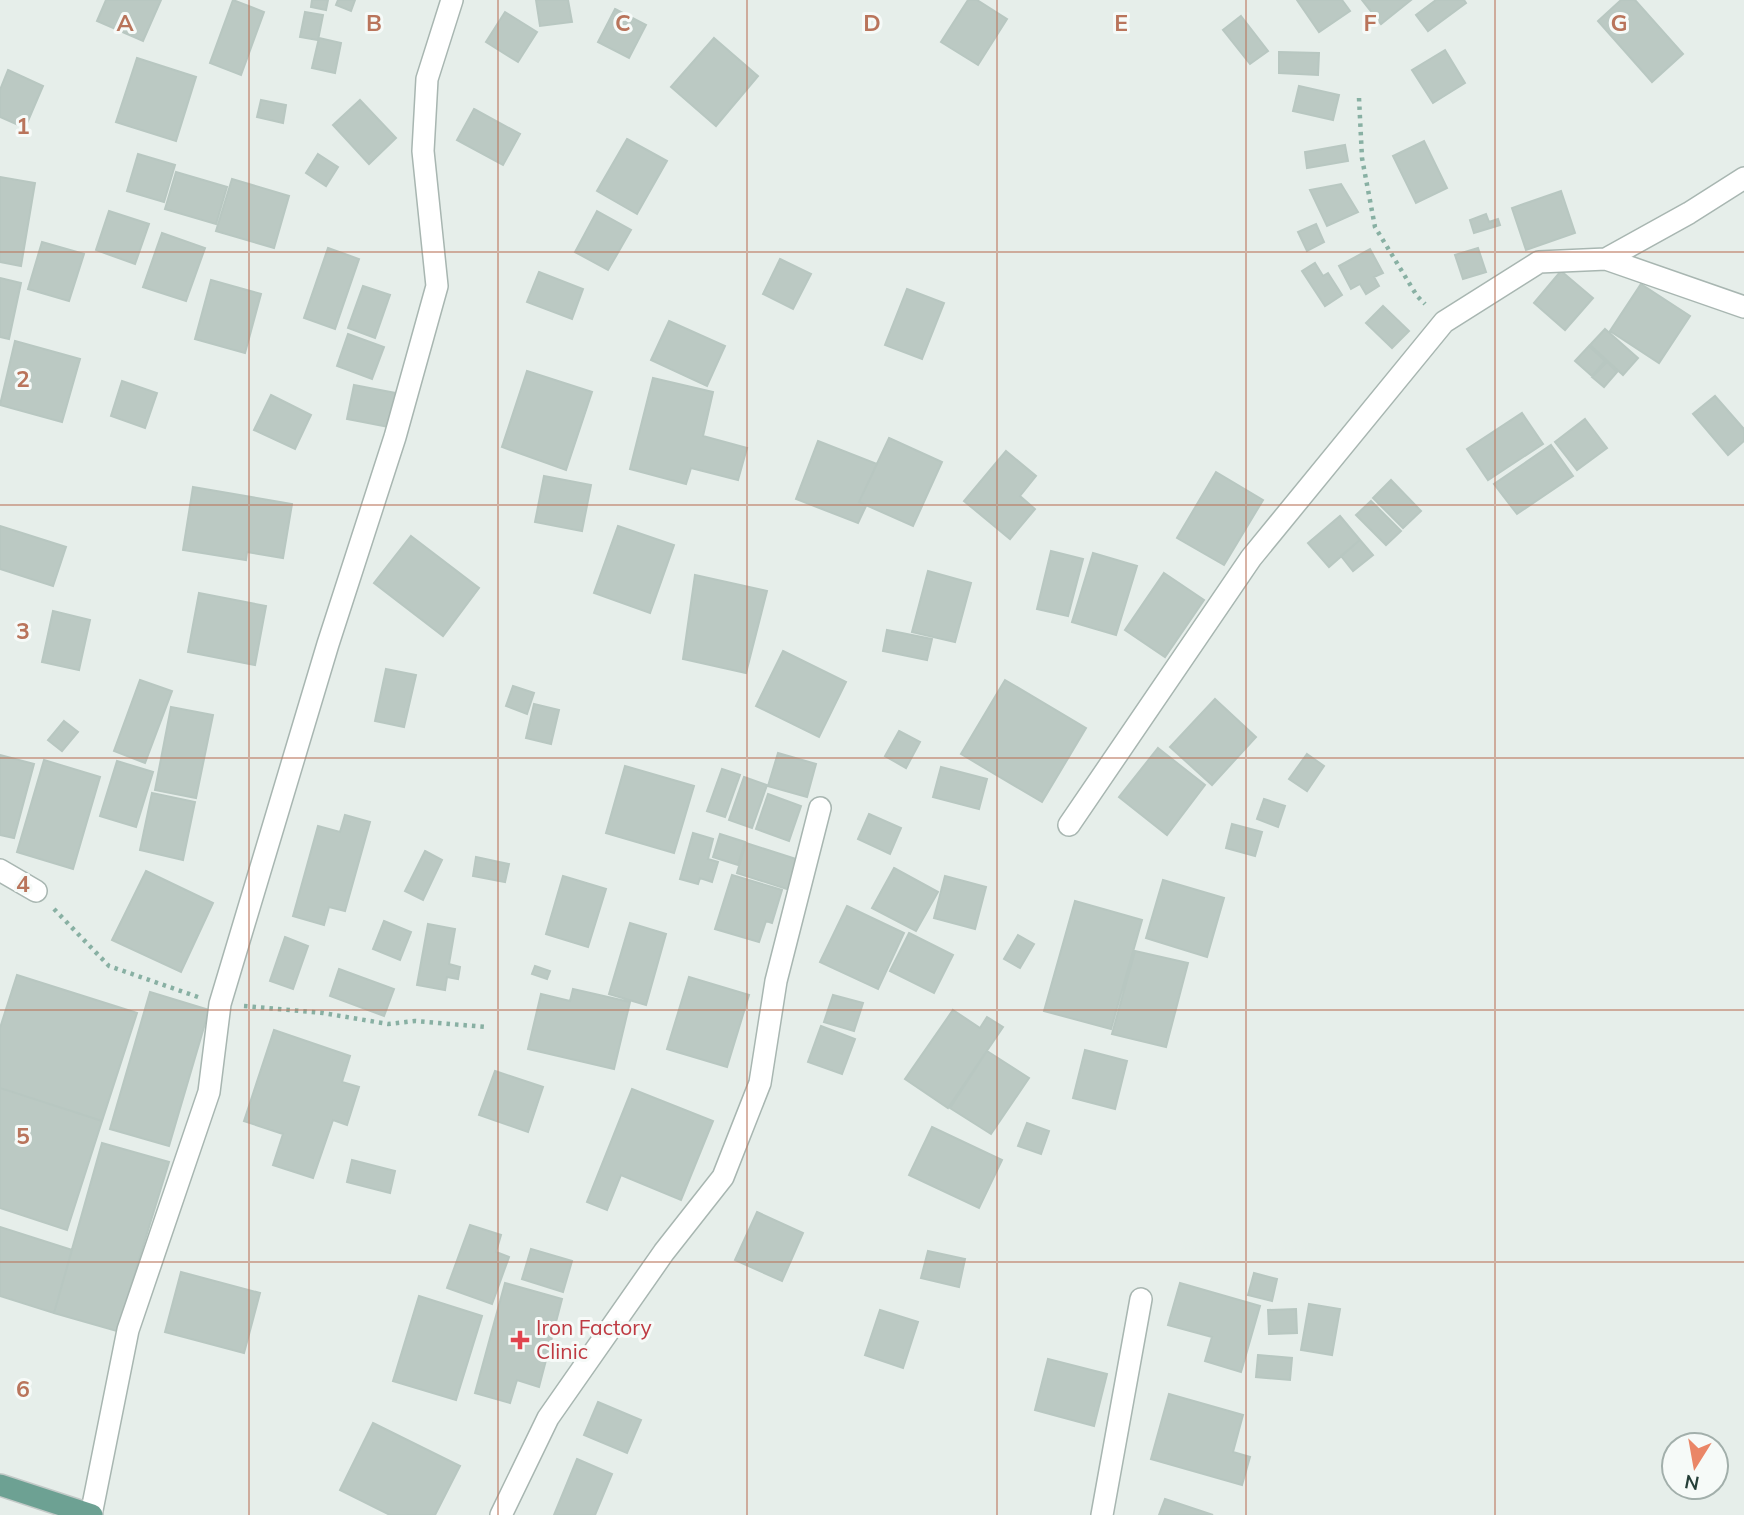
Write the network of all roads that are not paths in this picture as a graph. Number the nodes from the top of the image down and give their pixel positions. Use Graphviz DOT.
graph roads {
  1 [pos="452,0"];
  2 [pos="1744,178"];
  3 [pos="1606,259"];
  4 [pos="1744,307"];
  5 [pos="820,808"];
  6 [pos="1069,825"];
  7 [pos="0,870"];
  8 [pos="36,891"];
  9 [pos="1141,1299"];
  10 [pos="0,1485"];
  11 [pos="91,1515"];
  12 [pos="501,1515"];
  13 [pos="1102,1515"];
  1 -- 11 [label="street"];
  2 -- 3 [label="street"];
  3 -- 4 [label="street"];
  3 -- 6 [label="street"];
  5 -- 12 [label="street"];
  7 -- 8 [label="street"];
  9 -- 13 [label="street"];
  10 -- 11 [label="main road"];
}
